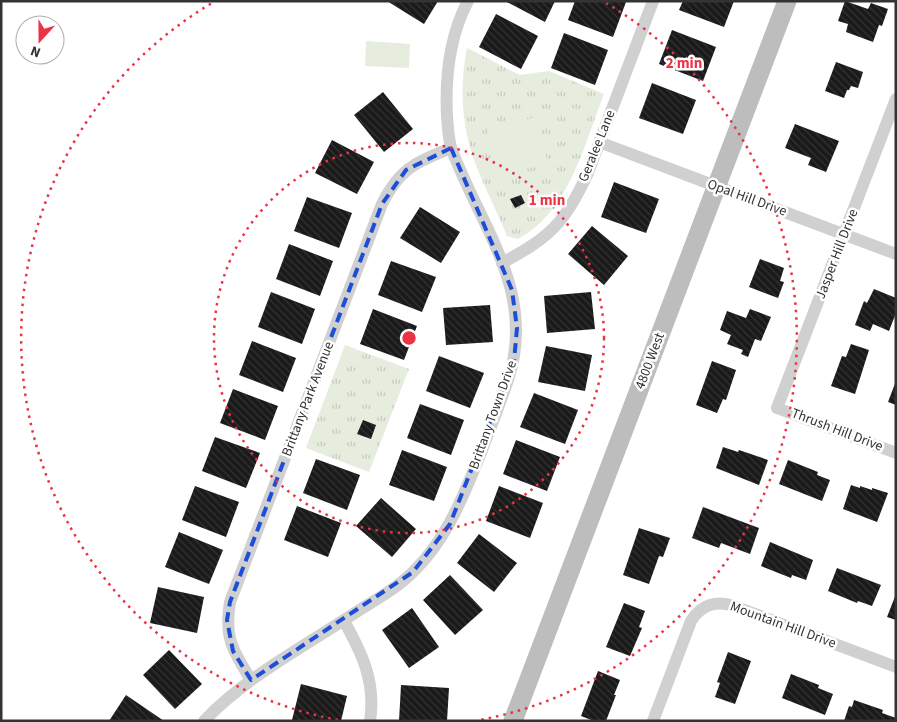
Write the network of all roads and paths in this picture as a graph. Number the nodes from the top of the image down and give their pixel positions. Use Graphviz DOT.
graph roads {
  1 [pos="468,1"];
  2 [pos="653,1"];
  3 [pos="787,1"];
  4 [pos="896,99"];
  5 [pos="599,142"];
  6 [pos="451,148"];
  7 [pos="716,186"];
  8 [pos="845,234"];
  9 [pos="896,254"];
  10 [pos="502,263"];
  11 [pos="777,408"];
  12 [pos="896,453"];
  13 [pos="344,621"];
  14 [pos="896,667"];
  15 [pos="251,680"];
  16 [pos="204,721"];
  17 [pos="370,721"];
  18 [pos="513,721"];
  19 [pos="654,721"];
  1 -- 6 [label="street, Brittany Town Drive"];
  2 -- 5 [label="street, Geralee Lane"];
  3 -- 7 [label="main road, 4800 West"];
  4 -- 8 [label="street, Jasper Hill Drive"];
  5 -- 7 [label="street, Opal Hill Drive"];
  5 -- 10 [label="street, Geralee Lane"];
  6 -- 10 [label="street, Brittany Town Drive"];
  6 -- 15 [label="street, Brittany Park Avenue"];
  7 -- 8 [label="street, Opal Hill Drive"];
  7 -- 18 [label="main road, 4800 West"];
  8 -- 9 [label="street, Opal Hill Drive"];
  8 -- 11 [label="street, Jasper Hill Drive"];
  10 -- 13 [label="street, Brittany Town Drive"];
  11 -- 12 [label="street, Thrush Hill Drive"];
  13 -- 15 [label="street, Brittany Town Drive"];
  13 -- 17 [label="street"];
  14 -- 19 [label="street, Mountain Hill Drive"];
  15 -- 16 [label="street, Brittany Town Drive"];
}
